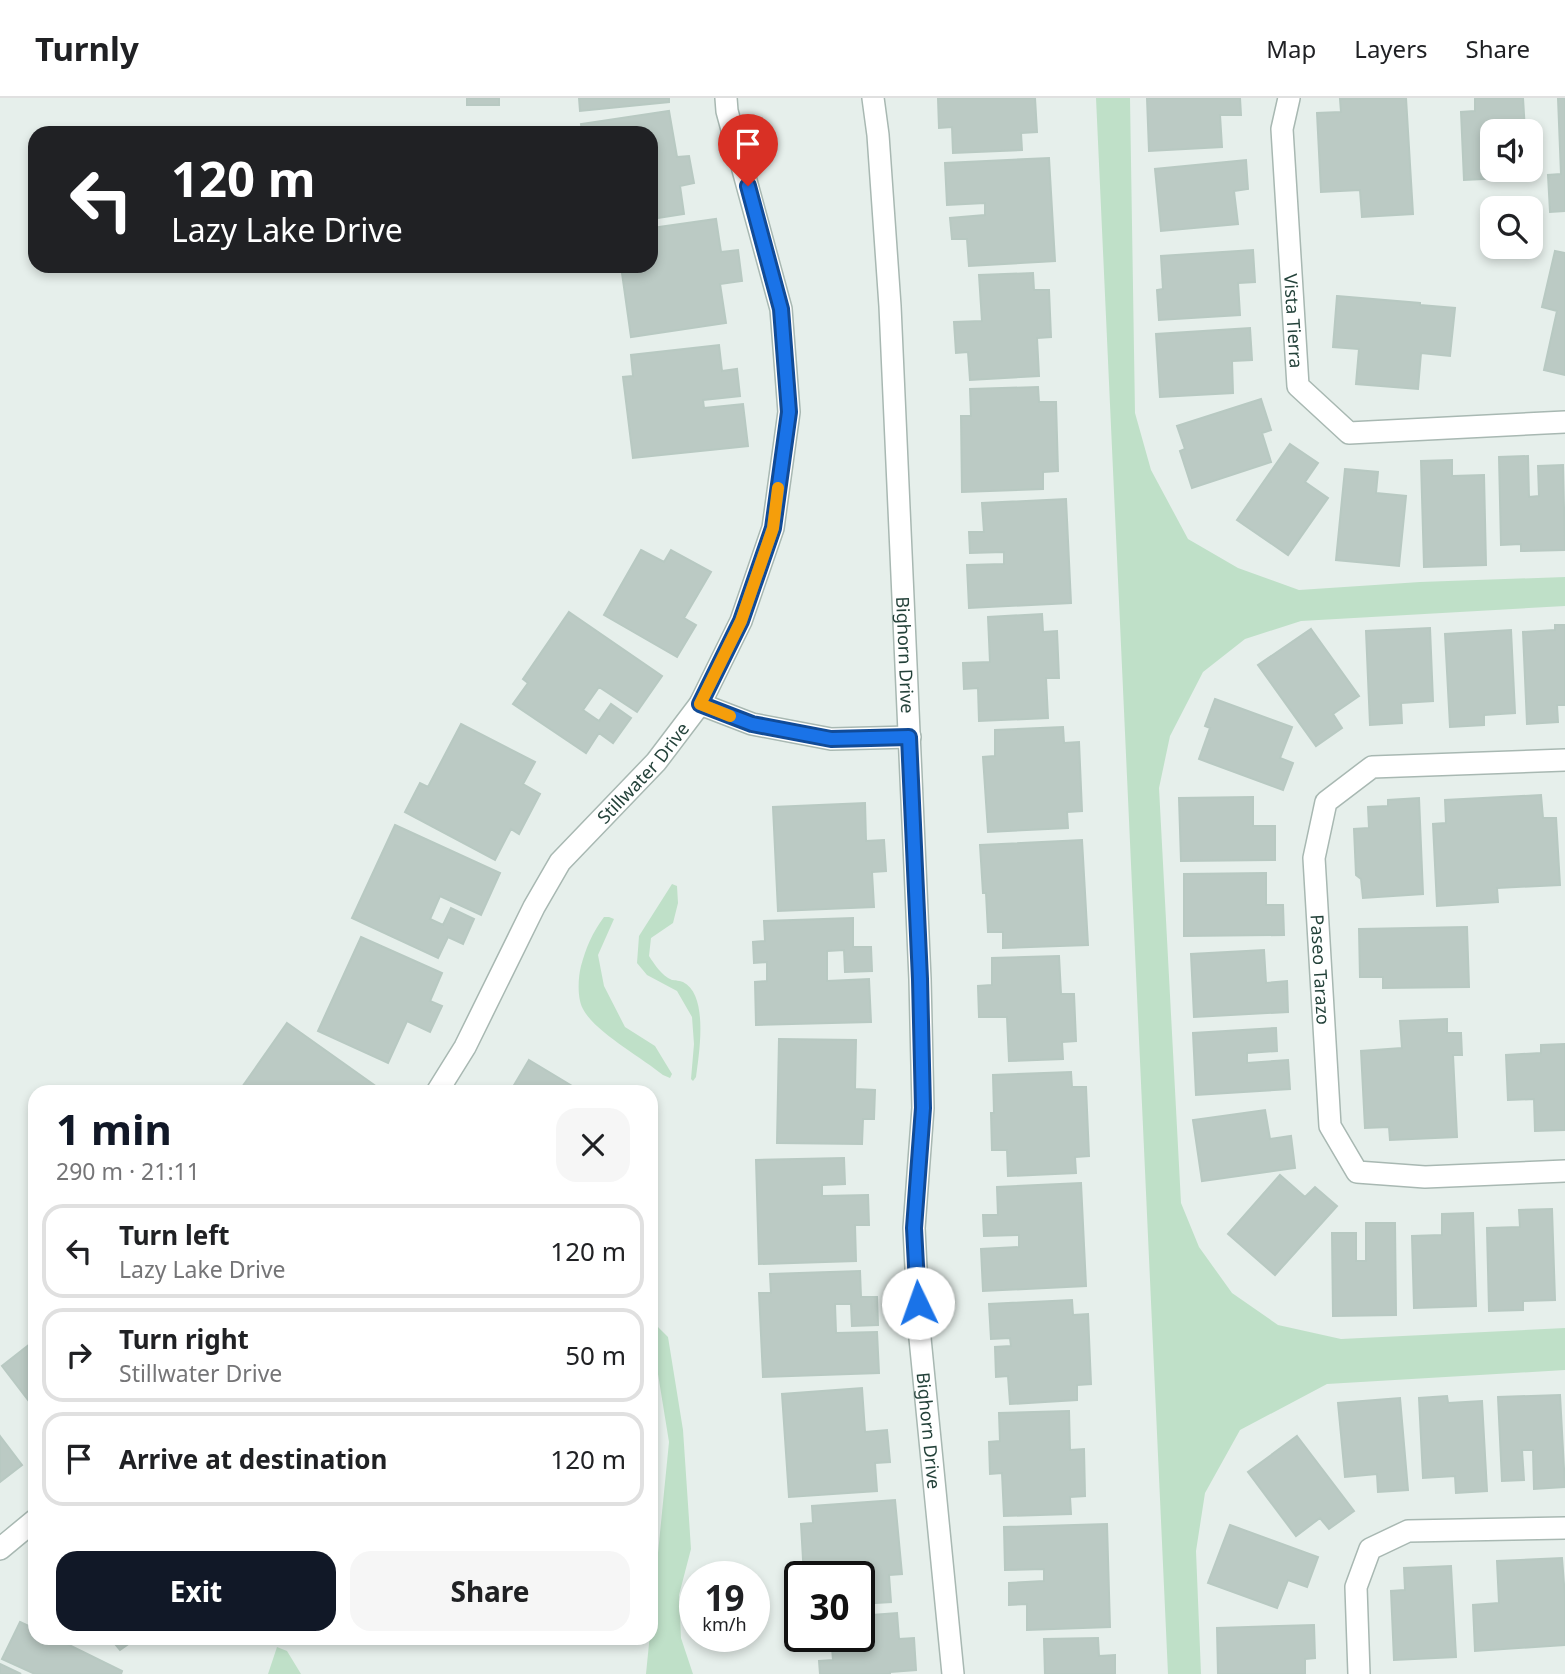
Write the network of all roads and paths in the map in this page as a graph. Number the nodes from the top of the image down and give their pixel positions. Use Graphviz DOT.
graph roads {
  1 [pos="726,98"];
  2 [pos="873,98"];
  3 [pos="1289,98"];
  4 [pos="1565,422"];
  5 [pos="700,704"];
  6 [pos="909,737"];
  7 [pos="1565,760"];
  8 [pos="441,1085"];
  9 [pos="1565,1171"];
  10 [pos="28,1526"];
  11 [pos="1565,1528"];
  12 [pos="0,1549"];
  13 [pos="953,1674"];
  14 [pos="1359,1674"];
  1 -- 5 [label="street, Stillwater Drive"];
  2 -- 6 [label="street, Bighorn Drive"];
  3 -- 4 [label="street, Vista Tierra"];
  5 -- 6 [label="street"];
  5 -- 8 [label="street, Stillwater Drive"];
  6 -- 13 [label="street, Bighorn Drive"];
  7 -- 9 [label="street, Paseo Tarazo"];
  10 -- 12 [label="street"];
  11 -- 14 [label="street"];
}
